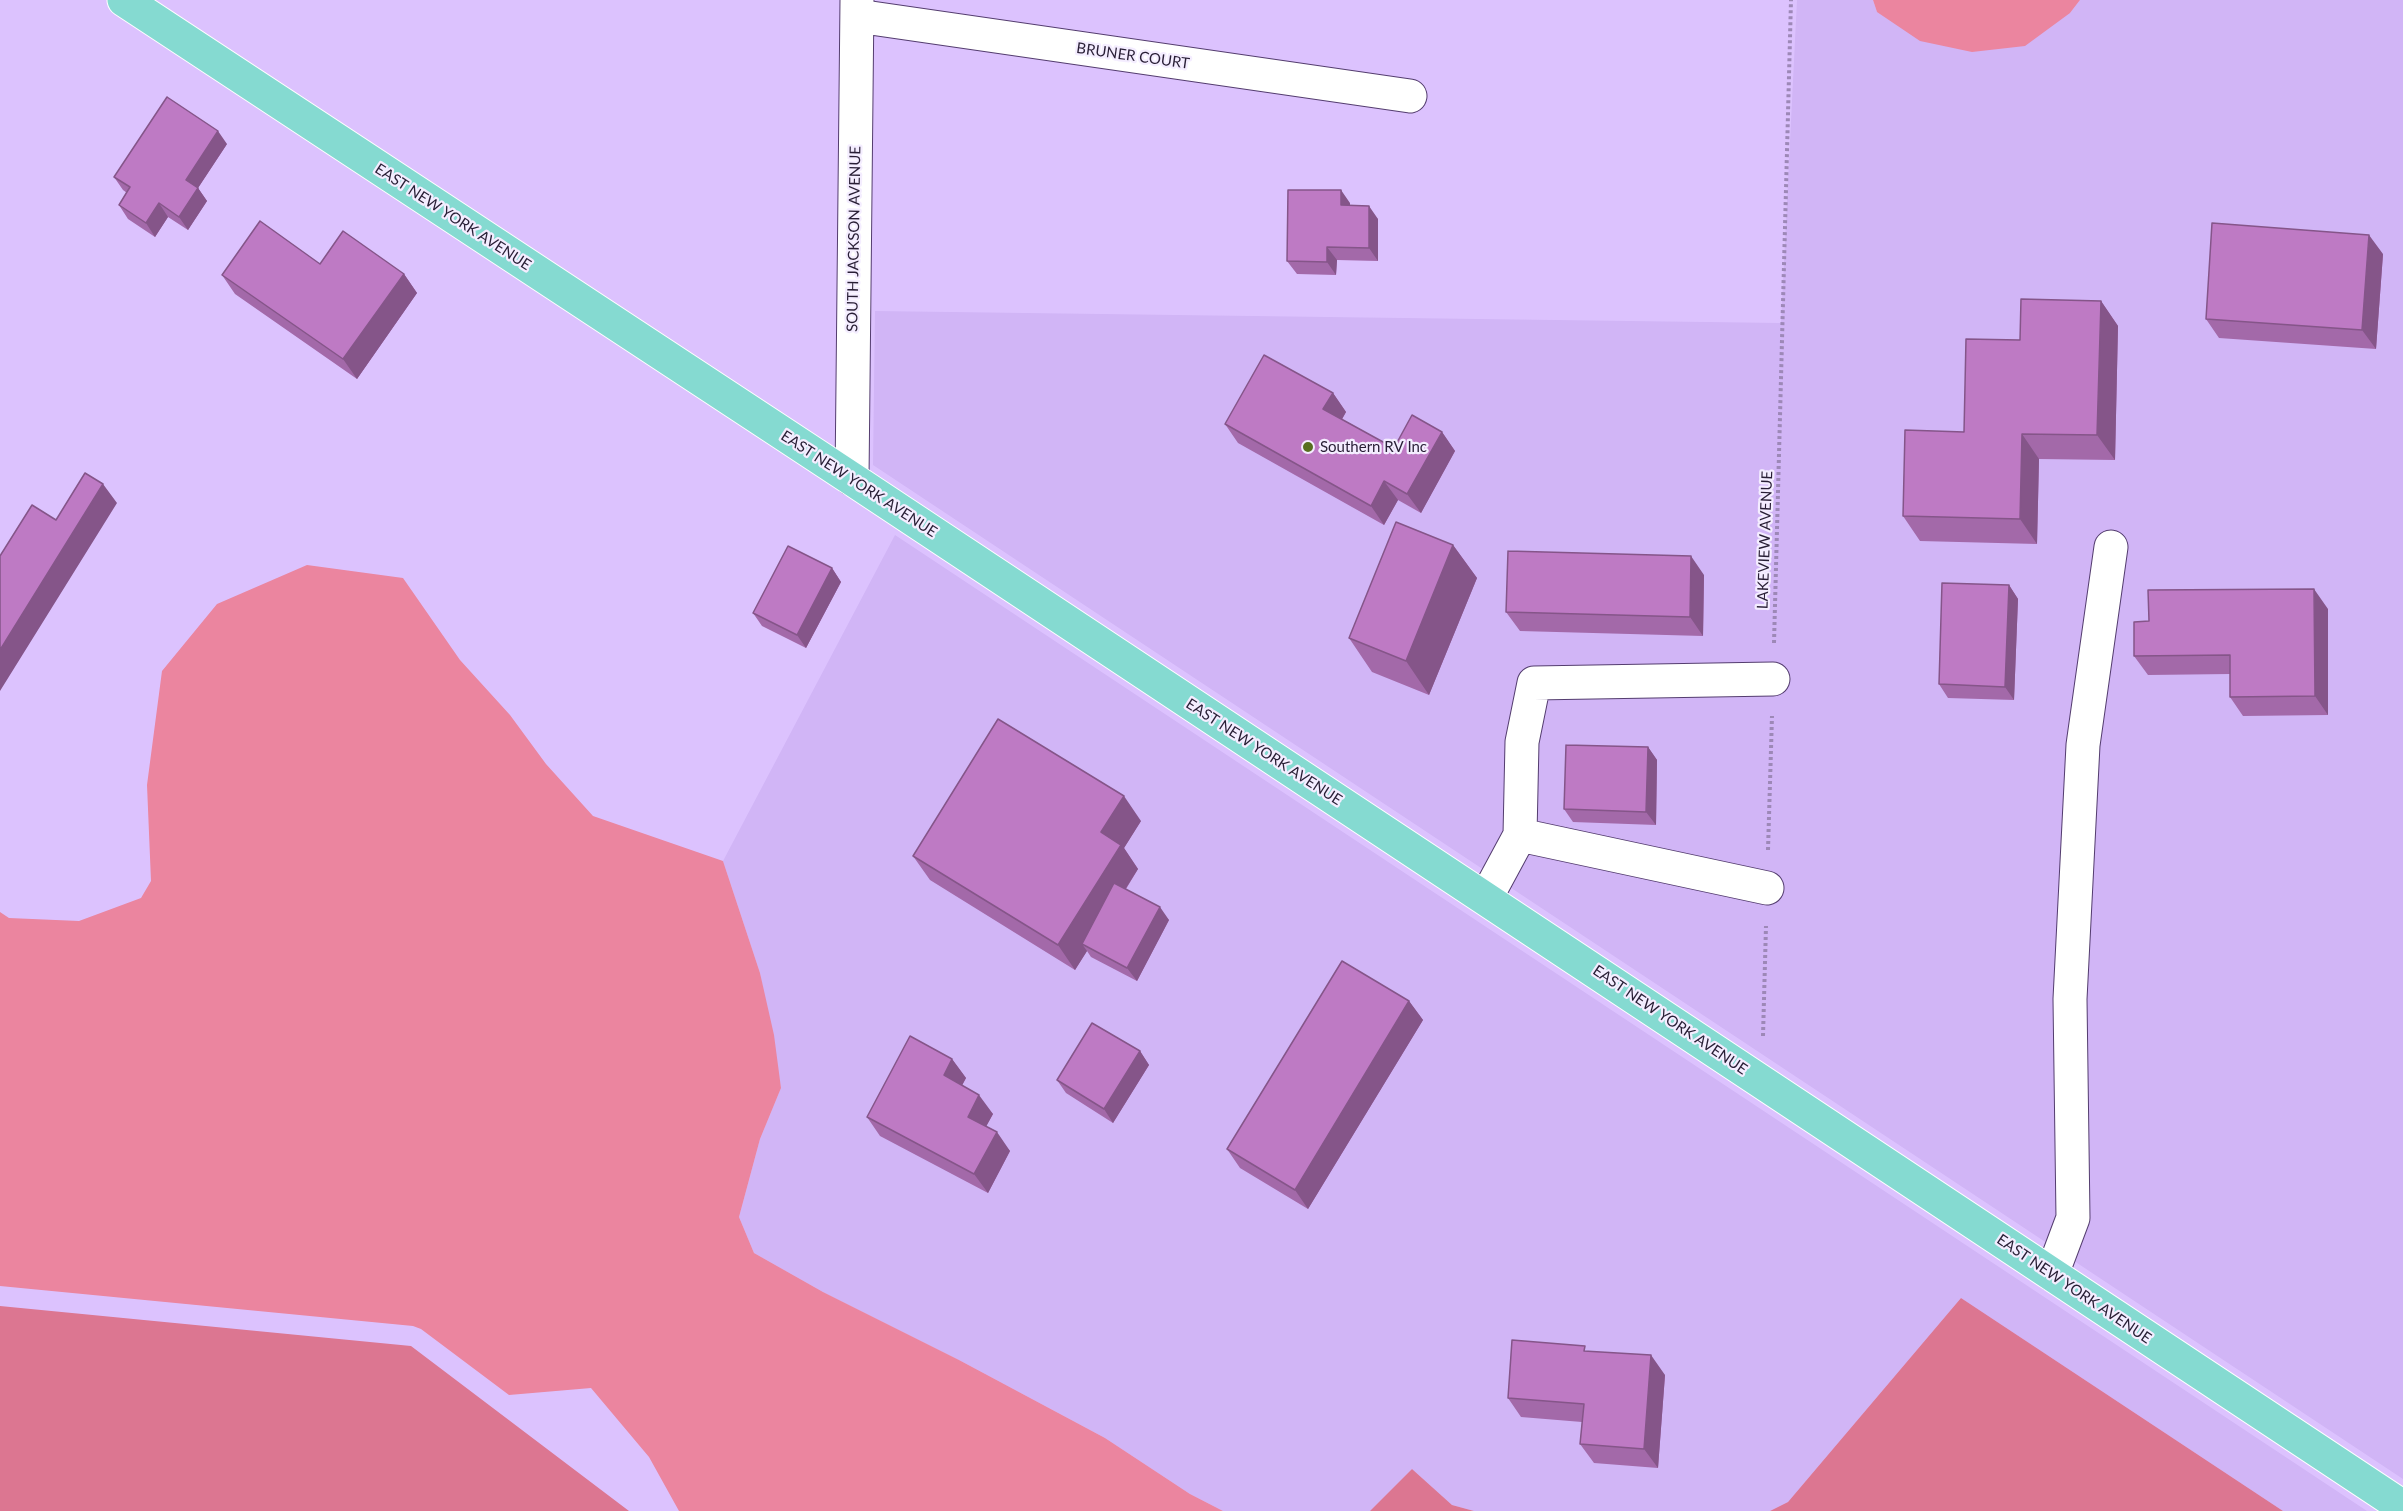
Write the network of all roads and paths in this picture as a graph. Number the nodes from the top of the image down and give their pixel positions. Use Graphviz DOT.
graph roads {
  1 [pos="124,0"];
  2 [pos="1791,0"];
  3 [pos="857,8"];
  4 [pos="1410,96"];
  5 [pos="852,479"];
  6 [pos="2111,547"];
  7 [pos="1773,679"];
  8 [pos="1520,835"];
  9 [pos="1767,888"];
  10 [pos="1486,898"];
  11 [pos="1762,1082"];
  12 [pos="2052,1274"];
  13 [pos="2403,1507"];
  1 -- 5 [label="main road, EAST NEW YORK AVENUE"];
  2 -- 7 [label="path, LAKEVIEW AVENUE"];
  3 -- 4 [label="street, BRUNER COURT"];
  3 -- 5 [label="street, SOUTH JACKSON AVENUE"];
  5 -- 10 [label="main road, EAST NEW YORK AVENUE"];
  6 -- 12 [label="street"];
  7 -- 8 [label="street"];
  7 -- 9 [label="path, LAKEVIEW AVENUE"];
  8 -- 9 [label="street"];
  8 -- 10 [label="street"];
  9 -- 11 [label="path, LAKEVIEW AVENUE"];
  10 -- 11 [label="main road, EAST NEW YORK AVENUE"];
  11 -- 12 [label="main road, EAST NEW YORK AVENUE"];
  12 -- 13 [label="main road, EAST NEW YORK AVENUE"];
}
